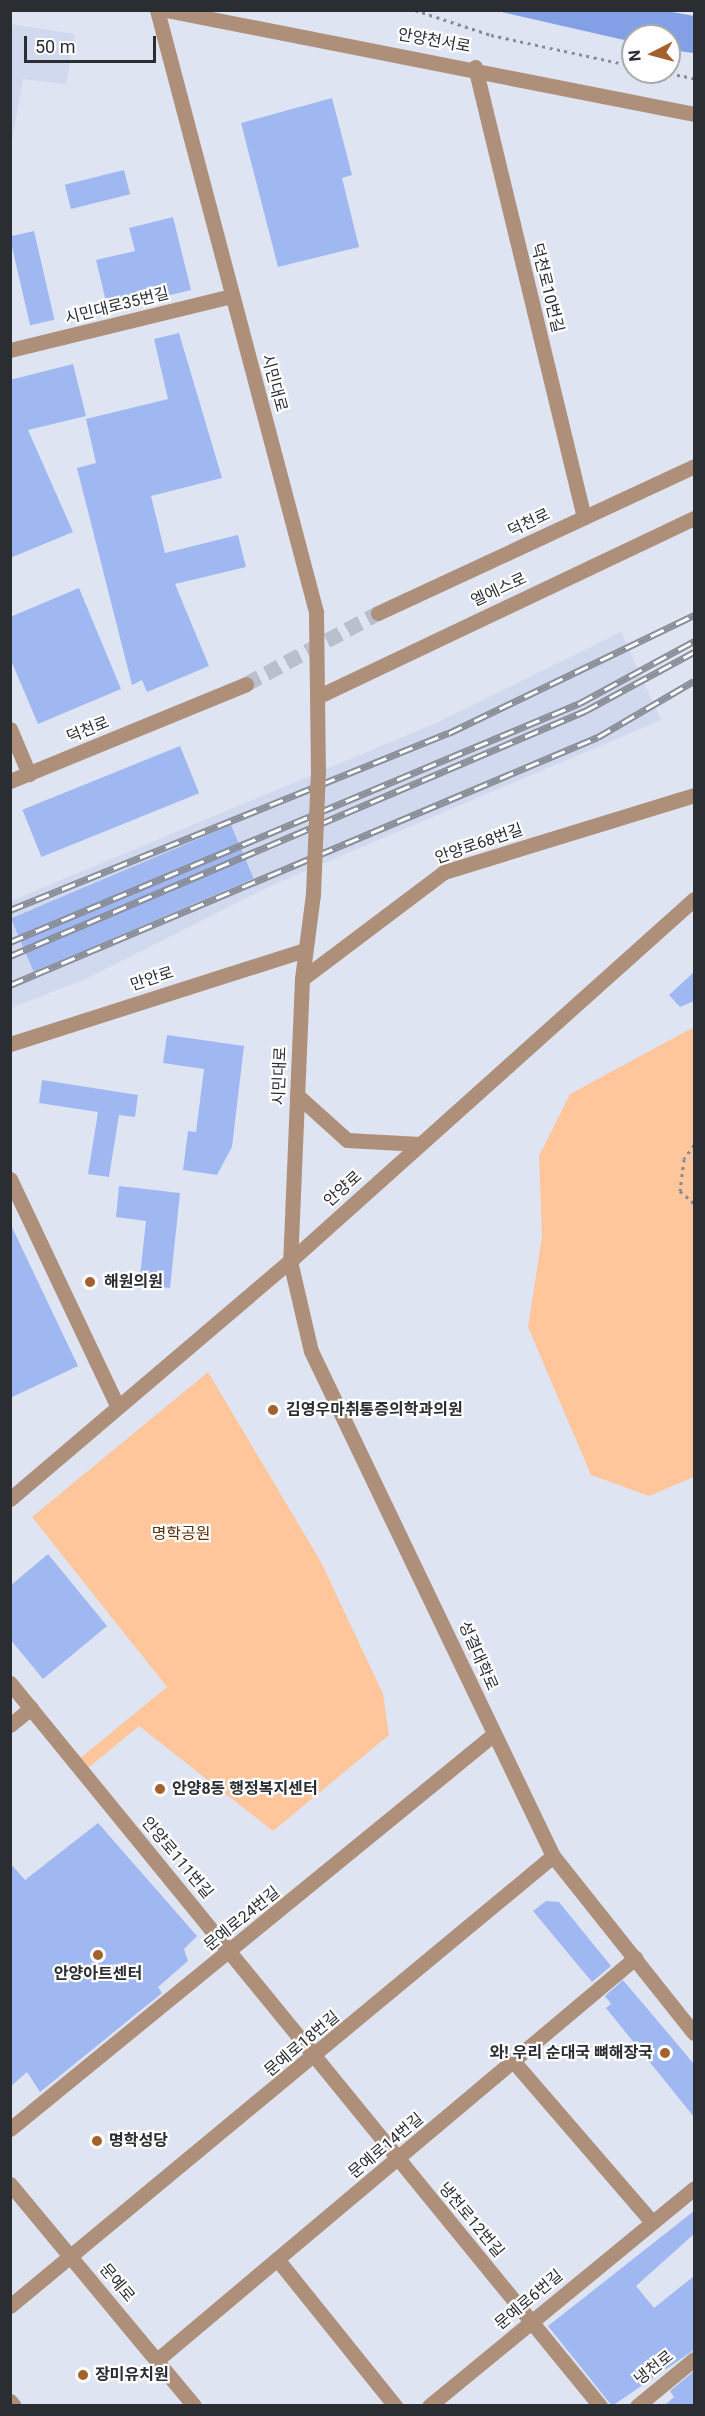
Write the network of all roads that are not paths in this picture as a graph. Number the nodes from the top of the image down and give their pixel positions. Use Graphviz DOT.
graph roads {
  1 [pos="156,10"];
  2 [pos="166,10"];
  3 [pos="476,67"];
  4 [pos="694,114"];
  5 [pos="232,296"];
  6 [pos="10,350"];
  7 [pos="694,466"];
  8 [pos="584,517"];
  9 [pos="694,518"];
  10 [pos="378,613"];
  11 [pos="246,684"];
  12 [pos="319,696"];
  13 [pos="10,729"];
  14 [pos="29,774"];
  15 [pos="10,781"];
  16 [pos="694,795"];
  17 [pos="694,899"];
  18 [pos="304,950"];
  19 [pos="302,979"];
  20 [pos="10,1044"];
  21 [pos="297,1095"];
  22 [pos="420,1144"];
  23 [pos="10,1179"];
  24 [pos="290,1261"];
  25 [pos="118,1407"];
  26 [pos="10,1499"];
  27 [pos="10,1683"];
  28 [pos="31,1708"];
  29 [pos="10,1725"];
  30 [pos="494,1734"];
  31 [pos="553,1856"];
  32 [pos="232,1951"];
  33 [pos="636,1958"];
  34 [pos="694,2032"];
  35 [pos="314,2058"];
  36 [pos="513,2061"];
  37 [pos="10,2129"];
  38 [pos="398,2160"];
  39 [pos="10,2184"];
  40 [pos="694,2188"];
  41 [pos="652,2222"];
  42 [pos="71,2256"];
  43 [pos="277,2259"];
  44 [pos="10,2306"];
  45 [pos="531,2322"];
  46 [pos="157,2360"];
  47 [pos="694,2360"];
  48 [pos="10,2401"];
  49 [pos="14,2406"];
  50 [pos="194,2406"];
  51 [pos="395,2406"];
  52 [pos="429,2406"];
  53 [pos="600,2406"];
  54 [pos="637,2406"];
  1 -- 5 [label="street, 시민대로"];
  2 -- 3 [label="street, 안양천서로"];
  3 -- 4 [label="street, 안양천서로"];
  3 -- 8 [label="street, 덕천로10번길"];
  5 -- 6 [label="street, 시민대로35번길"];
  5 -- 12 [label="street, 시민대로"];
  7 -- 8 [label="street, 덕천로"];
  8 -- 10 [label="street, 덕천로"];
  9 -- 12 [label="street, 엘에스로"];
  11 -- 14 [label="street, 덕천로"];
  12 -- 18 [label="street, 시민대로, bridge"];
  13 -- 14 [label="street"];
  14 -- 15 [label="street, 덕천로"];
  16 -- 19 [label="street, 안양로68번길"];
  17 -- 22 [label="street, 안양로"];
  18 -- 19 [label="street, 시민대로"];
  18 -- 20 [label="street, 만안로"];
  19 -- 21 [label="street, 시민대로"];
  21 -- 22 [label="street"];
  21 -- 24 [label="street, 시민대로"];
  22 -- 24 [label="street, 안양로"];
  23 -- 25 [label="street"];
  24 -- 25 [label="street, 안양로"];
  24 -- 30 [label="street, 성결대학로"];
  25 -- 26 [label="street, 안양로"];
  27 -- 28 [label="street, 안양로111번길"];
  28 -- 29 [label="street"];
  28 -- 32 [label="street, 안양로111번길"];
  30 -- 31 [label="street, 성결대학로"];
  30 -- 32 [label="street, 문예로24번길"];
  31 -- 33 [label="street, 성결대학로"];
  31 -- 35 [label="street, 문예로18번길"];
  32 -- 35 [label="street, 안양로111번길"];
  32 -- 37 [label="street, 문예로24번길"];
  33 -- 34 [label="street, 성결대학로"];
  33 -- 36 [label="street, 문예로14번길"];
  35 -- 38 [label="street, 냉천로12번길"];
  35 -- 42 [label="street, 문예로18번길"];
  36 -- 38 [label="street, 문예로14번길"];
  36 -- 41 [label="street"];
  38 -- 43 [label="street, 문예로14번길"];
  38 -- 45 [label="street, 냉천로12번길"];
  39 -- 42 [label="street, 문예로"];
  40 -- 41 [label="street, 문예로6번길"];
  41 -- 45 [label="street, 문예로6번길"];
  42 -- 44 [label="street, 문예로18번길"];
  42 -- 46 [label="street, 문예로"];
  43 -- 46 [label="street, 문예로14번길"];
  43 -- 51 [label="street"];
  45 -- 52 [label="street, 문예로6번길"];
  45 -- 53 [label="street, 냉천로12번길"];
  46 -- 50 [label="street, 문예로"];
  47 -- 54 [label="street, 냉천로"];
  48 -- 49 [label="street"];
}
